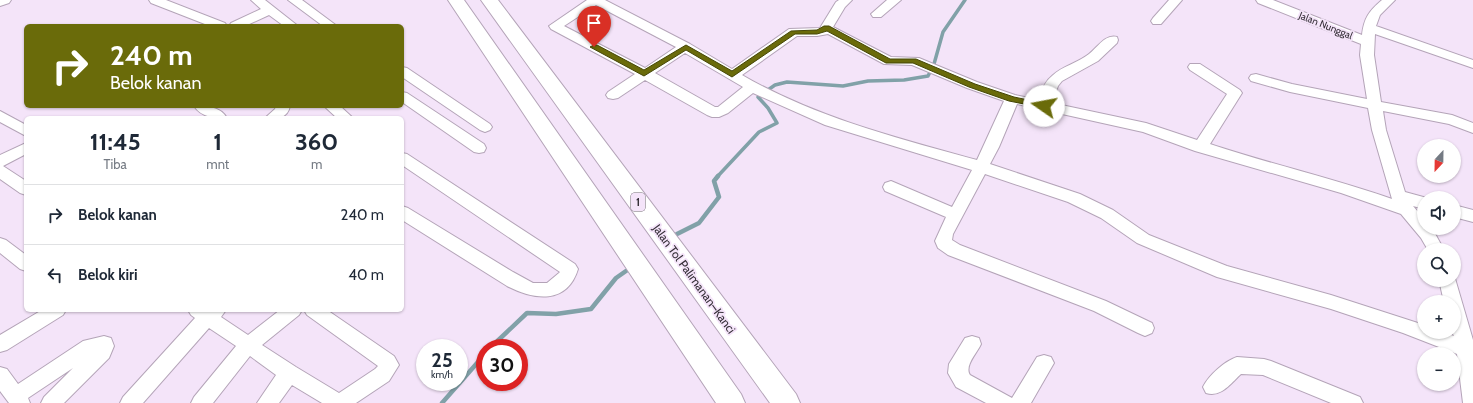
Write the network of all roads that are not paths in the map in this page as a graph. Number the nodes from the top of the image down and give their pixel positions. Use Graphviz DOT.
graph roads {
  1 [pos="5,0"];
  2 [pos="257,0"];
  3 [pos="294,0"];
  4 [pos="456,0"];
  5 [pos="489,0"];
  6 [pos="596,0"];
  7 [pos="846,0"];
  8 [pos="895,0"];
  9 [pos="1176,0"];
  10 [pos="1262,0"];
  11 [pos="1389,0"];
  12 [pos="164,1"];
  13 [pos="0,2"];
  14 [pos="270,10"];
  15 [pos="877,14"];
  16 [pos="1157,21"];
  17 [pos="216,24"];
  18 [pos="239,24"];
  19 [pos="289,24"];
  20 [pos="328,24"];
  21 [pos="826,28"];
  22 [pos="1368,35"];
  23 [pos="1112,40"];
  24 [pos="686,47"];
  25 [pos="1473,64"];
  26 [pos="1195,67"];
  27 [pos="404,72"];
  28 [pos="644,73"];
  29 [pos="732,75"];
  30 [pos="1256,78"];
  31 [pos="754,88"];
  32 [pos="613,95"];
  33 [pos="404,97"];
  34 [pos="1012,99"];
  35 [pos="1374,103"];
  36 [pos="453,106"];
  37 [pos="1044,106"];
  38 [pos="204,108"];
  39 [pos="283,108"];
  40 [pos="334,108"];
  41 [pos="0,116"];
  42 [pos="217,116"];
  43 [pos="275,116"];
  44 [pos="344,116"];
  45 [pos="434,117"];
  46 [pos="485,127"];
  47 [pos="1473,128"];
  48 [pos="24,130"];
  49 [pos="1200,147"];
  50 [pos="479,148"];
  51 [pos="24,149"];
  52 [pos="404,159"];
  53 [pos="0,162"];
  54 [pos="982,166"];
  55 [pos="0,171"];
  56 [pos="891,187"];
  57 [pos="24,188"];
  58 [pos="1398,196"];
  59 [pos="1417,201"];
  60 [pos="1407,210"];
  61 [pos="404,213"];
  62 [pos="1461,213"];
  63 [pos="956,215"];
  64 [pos="1473,216"];
  65 [pos="1432,243"];
  66 [pos="0,244"];
  67 [pos="24,262"];
  68 [pos="54,312"];
  69 [pos="207,312"];
  70 [pos="290,312"];
  71 [pos="316,312"];
  72 [pos="1461,325"];
  73 [pos="1144,328"];
  74 [pos="0,344"];
  75 [pos="972,344"];
  76 [pos="248,345"];
  77 [pos="1469,350"];
  78 [pos="1044,363"];
  79 [pos="289,373"];
  80 [pos="0,375"];
  81 [pos="1213,388"];
  82 [pos="17,399"];
  83 [pos="52,403"];
  84 [pos="130,403"];
  85 [pos="201,403"];
  86 [pos="267,403"];
  87 [pos="339,403"];
  88 [pos="731,403"];
  89 [pos="786,403"];
  90 [pos="1005,403"];
  91 [pos="1020,403"];
  92 [pos="1353,403"];
  93 [pos="1473,403"];
  1 -- 13 [label="street"];
  2 -- 14 [label="street"];
  3 -- 20 [label="street"];
  4 -- 88 [label="highway"];
  5 -- 89 [label="highway, Jalan Tol Palimanan–Kanci / 1"];
  6 -- 24 [label="street"];
  6 -- 28 [label="street"];
  7 -- 21 [label="street"];
  8 -- 15 [label="street"];
  9 -- 16 [label="street"];
  10 -- 22 [label="street, Jalan Nunggal"];
  11 -- 22 [label="street"];
  12 -- 17 [label="street"];
  14 -- 18 [label="street"];
  14 -- 19 [label="street"];
  21 -- 29 [label="street"];
  21 -- 34 [label="street"];
  22 -- 25 [label="street, Jalan Nunggal"];
  22 -- 35 [label="street"];
  23 -- 37 [label="street"];
  24 -- 28 [label="street"];
  24 -- 29 [label="street"];
  26 -- 49 [label="street"];
  27 -- 36 [label="street"];
  28 -- 31 [label="street"];
  28 -- 32 [label="street"];
  29 -- 31 [label="street"];
  30 -- 35 [label="street"];
  31 -- 54 [label="street"];
  33 -- 45 [label="street"];
  34 -- 37 [label="street"];
  34 -- 54 [label="street"];
  35 -- 47 [label="street"];
  35 -- 58 [label="street"];
  36 -- 45 [label="street"];
  36 -- 46 [label="street"];
  37 -- 49 [label="street"];
  38 -- 42 [label="street"];
  39 -- 43 [label="street"];
  40 -- 44 [label="street"];
  41 -- 48 [label="street"];
  45 -- 50 [label="street"];
  49 -- 60 [label="street"];
  51 -- 53 [label="street"];
  52 -- 61 [label="street"];
  54 -- 63 [label="street"];
  54 -- 77 [label="street"];
  55 -- 57 [label="street"];
  56 -- 63 [label="street"];
  58 -- 59 [label="street"];
  58 -- 60 [label="street"];
  60 -- 65 [label="street"];
  62 -- 64 [label="street"];
  63 -- 73 [label="street"];
  66 -- 67 [label="street"];
  68 -- 74 [label="street"];
  69 -- 76 [label="street"];
  69 -- 84 [label="street"];
  70 -- 76 [label="street"];
  71 -- 87 [label="street"];
  72 -- 77 [label="street"];
  75 -- 90 [label="street"];
  76 -- 79 [label="street"];
  76 -- 85 [label="street"];
  77 -- 93 [label="street"];
  78 -- 91 [label="street"];
  79 -- 86 [label="street"];
  79 -- 87 [label="street"];
  80 -- 82 [label="street"];
  81 -- 92 [label="street"];
  82 -- 83 [label="street"];
}
